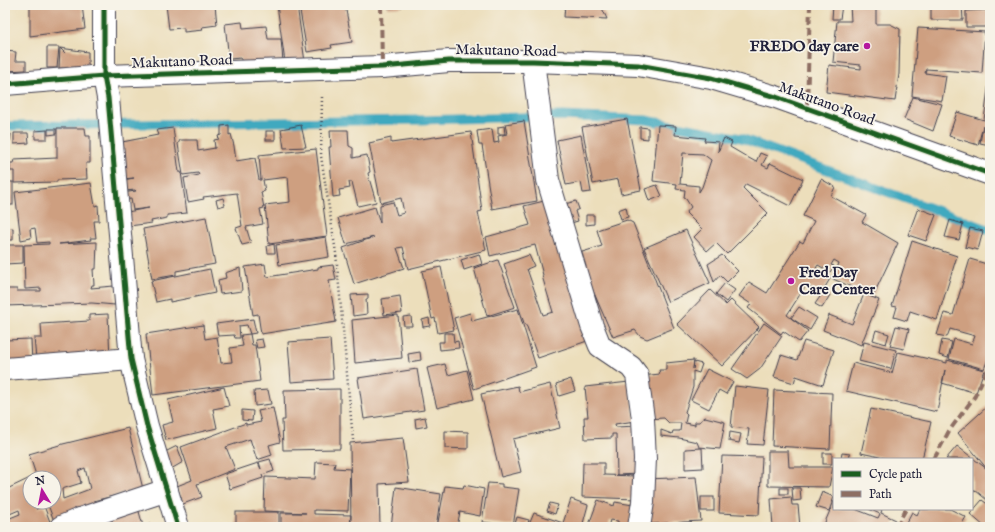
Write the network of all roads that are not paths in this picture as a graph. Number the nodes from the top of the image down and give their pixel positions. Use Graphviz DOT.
graph roads {
  1 [pos="104,5"];
  2 [pos="533,61"];
  3 [pos="104,76"];
  4 [pos="5,84"];
  5 [pos="990,174"];
  6 [pos="131,359"];
  7 [pos="5,369"];
  8 [pos="167,490"];
  9 [pos="60,527"];
  10 [pos="178,527"];
  11 [pos="639,527"];
  1 -- 3 [label="street"];
  2 -- 3 [label="street, Makutano Road"];
  2 -- 5 [label="street, Makutano Road"];
  2 -- 11 [label="street"];
  3 -- 4 [label="street, Makutano Road"];
  3 -- 6 [label="street"];
  6 -- 7 [label="street"];
  6 -- 8 [label="street"];
  8 -- 9 [label="street"];
  8 -- 10 [label="street"];
}
